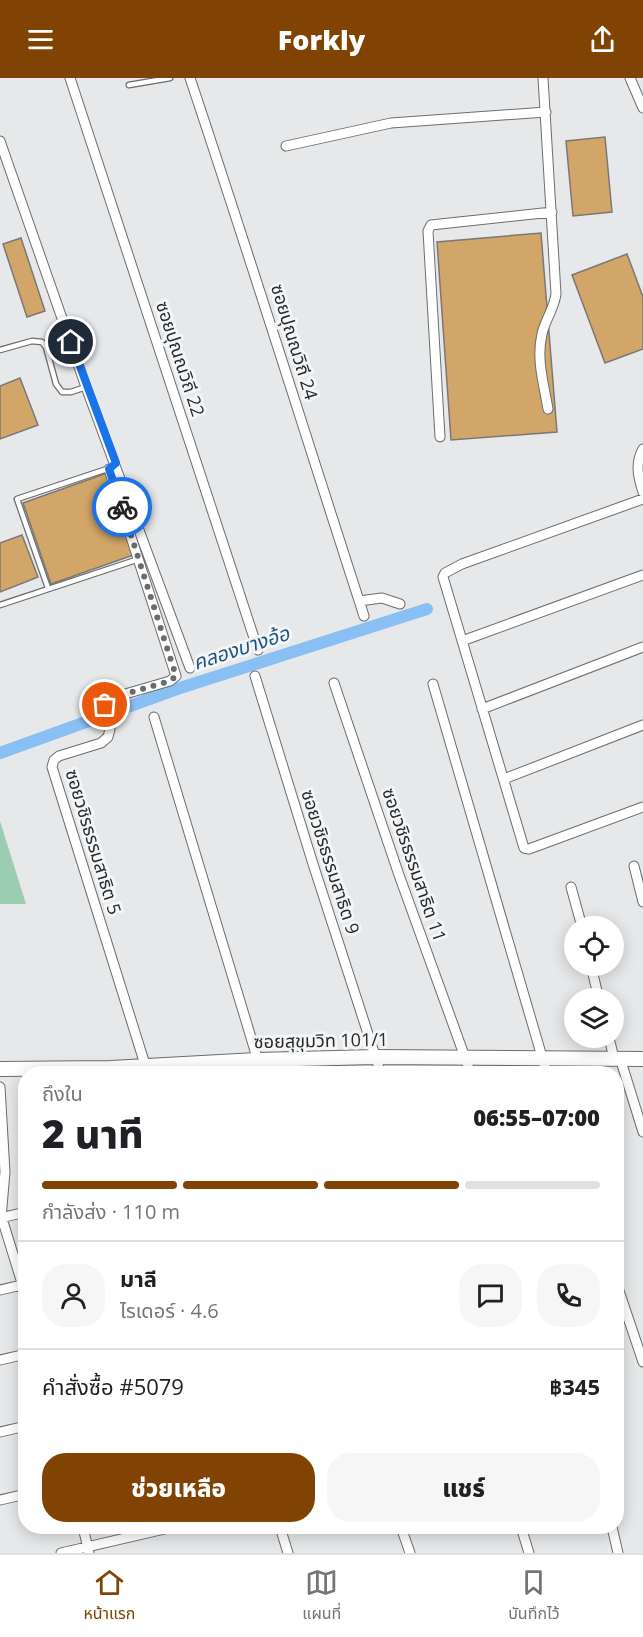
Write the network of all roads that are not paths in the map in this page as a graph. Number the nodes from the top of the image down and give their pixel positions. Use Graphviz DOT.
graph roads {
  1 [pos="70,78"];
  2 [pos="170,78"];
  3 [pos="190,78"];
  4 [pos="543,78"];
  5 [pos="630,78"];
  6 [pos="129,85"];
  7 [pos="643,108"];
  8 [pos="546,112"];
  9 [pos="0,141"];
  10 [pos="286,146"];
  11 [pos="552,212"];
  12 [pos="0,350"];
  13 [pos="87,387"];
  14 [pos="548,410"];
  15 [pos="440,437"];
  16 [pos="643,449"];
  17 [pos="112,466"];
  18 [pos="643,492"];
  19 [pos="643,499"];
  20 [pos="139,559"];
  21 [pos="643,575"];
  22 [pos="48,588"];
  23 [pos="359,601"];
  24 [pos="400,604"];
  25 [pos="0,605"];
  26 [pos="364,616"];
  27 [pos="462,641"];
  28 [pos="643,647"];
  29 [pos="258,650"];
  30 [pos="190,668"];
  31 [pos="255,676"];
  32 [pos="334,683"];
  33 [pos="433,684"];
  34 [pos="482,709"];
  35 [pos="154,717"];
  36 [pos="643,725"];
  37 [pos="504,779"];
  38 [pos="643,807"];
  39 [pos="634,866"];
  40 [pos="571,887"];
  41 [pos="643,902"];
  42 [pos="579,916"];
  43 [pos="613,1048"];
  44 [pos="375,1057"];
  45 [pos="465,1057"];
  46 [pos="541,1057"];
  47 [pos="617,1058"];
  48 [pos="643,1059"];
  49 [pos="257,1060"];
  50 [pos="146,1066"];
  51 [pos="191,1066"];
  52 [pos="259,1066"];
  53 [pos="378,1066"];
  54 [pos="468,1066"];
  55 [pos="544,1066"];
  56 [pos="620,1066"];
  57 [pos="0,1069"];
  58 [pos="18,1069"];
  59 [pos="624,1078"];
  60 [pos="0,1087"];
  61 [pos="643,1132"];
  62 [pos="18,1213"];
  63 [pos="0,1216"];
  64 [pos="18,1267"];
  65 [pos="18,1286"];
  66 [pos="0,1290"];
  67 [pos="624,1306"];
  68 [pos="18,1356"];
  69 [pos="0,1360"];
  70 [pos="643,1362"];
  71 [pos="18,1428"];
  72 [pos="0,1432"];
  73 [pos="18,1496"];
  74 [pos="0,1500"];
  75 [pos="85,1534"];
  76 [pos="147,1534"];
  77 [pos="282,1534"];
  78 [pos="403,1534"];
  79 [pos="523,1534"];
  80 [pos="614,1534"];
  81 [pos="89,1550"];
  82 [pos="61,1553"];
  83 [pos="288,1553"];
  84 [pos="410,1553"];
  85 [pos="529,1553"];
  86 [pos="618,1553"];
  1 -- 29 [label="street, ซอยปุณณวิถี 22"];
  2 -- 6 [label="lane"];
  3 -- 23 [label="street, ซอยปุณณวิถี 24"];
  4 -- 8 [label="street"];
  5 -- 7 [label="street"];
  8 -- 10 [label="street"];
  8 -- 11 [label="street"];
  9 -- 13 [label="street"];
  11 -- 14 [label="street"];
  11 -- 15 [label="street"];
  12 -- 13 [label="lane"];
  13 -- 17 [label="street"];
  16 -- 18 [label="street"];
  17 -- 20 [label="street, ซอยวชิรธรรมสาธิต 5"];
  17 -- 22 [label="lane"];
  17 -- 30 [label="street"];
  19 -- 27 [label="street"];
  20 -- 22 [label="lane"];
  20 -- 50 [label="street, ซอยวชิรธรรมสาธิต 5"];
  21 -- 27 [label="street"];
  22 -- 25 [label="lane"];
  23 -- 24 [label="street"];
  23 -- 26 [label="street, ซอยปุณณวิถี 24"];
  27 -- 34 [label="street"];
  28 -- 34 [label="street"];
  31 -- 44 [label="street, ซอยวชิรธรรมสาธิต 9"];
  32 -- 45 [label="street, ซอยวชิรธรรมสาธิต 11"];
  33 -- 46 [label="street"];
  34 -- 37 [label="street"];
  35 -- 49 [label="street"];
  36 -- 37 [label="street"];
  37 -- 38 [label="street"];
  39 -- 41 [label="street"];
  40 -- 42 [label="street"];
  43 -- 47 [label="street"];
  44 -- 45 [label="street, ซอยสุขุมวิท 101/1"];
  44 -- 49 [label="street, ซอยสุขุมวิท 101/1"];
  44 -- 53 [label="street, ซอยวชิรธรรมสาธิต 9"];
  45 -- 46 [label="street, ซอยสุขุมวิท 101/1"];
  45 -- 54 [label="street, ซอยวชิรธรรมสาธิต 11"];
  46 -- 47 [label="street, ซอยสุขุมวิท 101/1"];
  46 -- 55 [label="street"];
  47 -- 48 [label="street, ซอยสุขุมวิท 101/1"];
  47 -- 56 [label="street"];
  49 -- 51 [label="street, ซอยสุขุมวิท 101/1"];
  49 -- 52 [label="street"];
  57 -- 58 [label="street, ซอยสุขุมวิท 101/1"];
  59 -- 61 [label="street"];
  60 -- 63 [label="street"];
  62 -- 63 [label="street"];
  63 -- 64 [label="street"];
  65 -- 66 [label="street"];
  67 -- 70 [label="street"];
  68 -- 69 [label="street"];
  71 -- 72 [label="street"];
  73 -- 74 [label="street"];
  75 -- 81 [label="street"];
  76 -- 81 [label="street"];
  77 -- 83 [label="street"];
  78 -- 84 [label="street"];
  79 -- 85 [label="street"];
  80 -- 86 [label="street"];
  81 -- 82 [label="street"];
}
